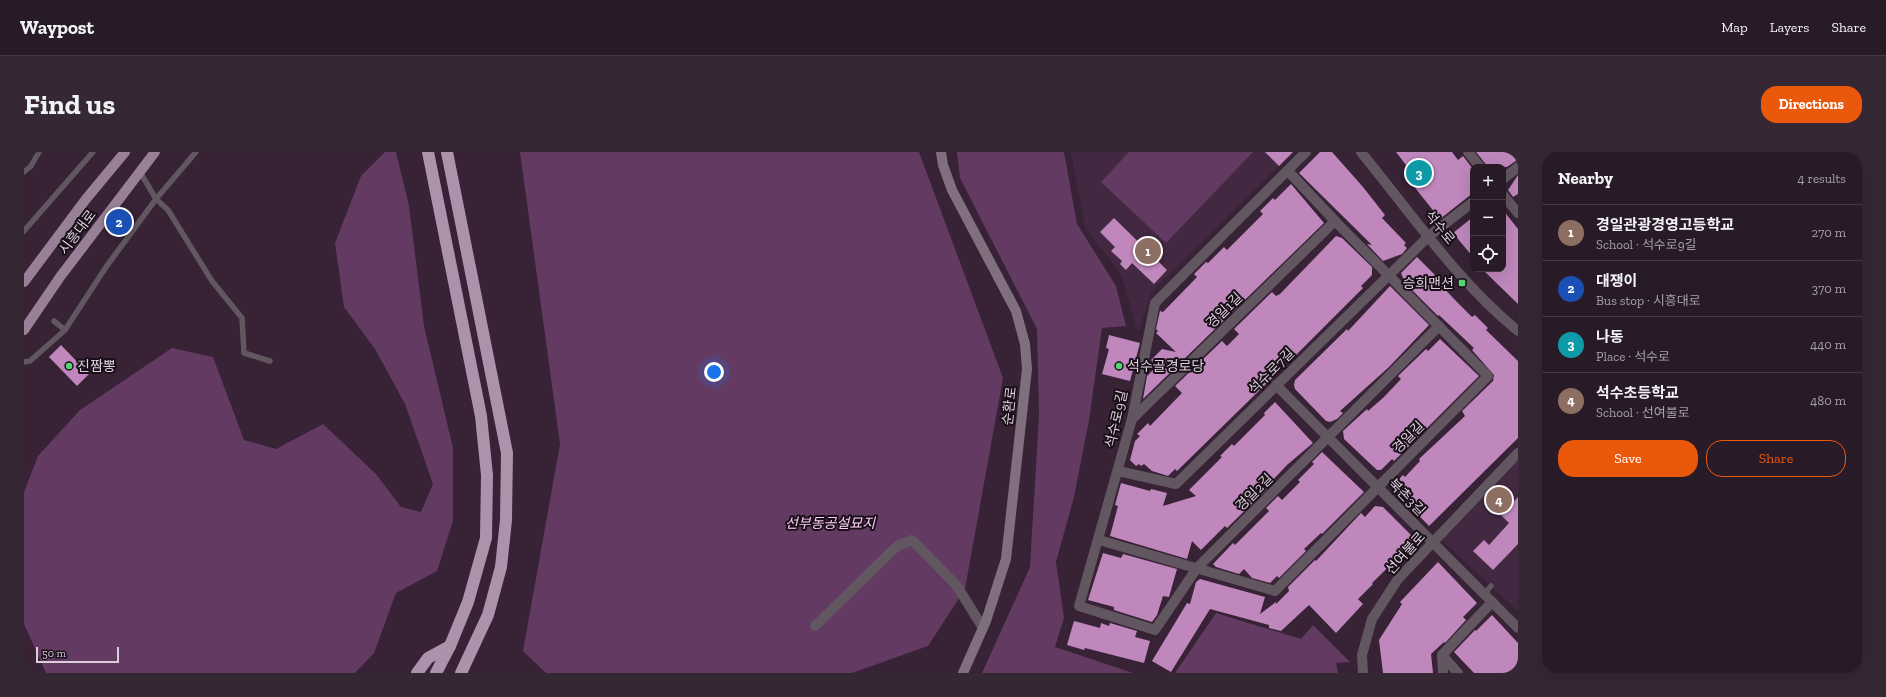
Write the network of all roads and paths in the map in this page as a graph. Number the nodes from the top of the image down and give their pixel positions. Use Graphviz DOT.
graph roads {
  1 [pos="39,152"];
  2 [pos="93,152"];
  3 [pos="125,152"];
  4 [pos="196,152"];
  5 [pos="425,152"];
  6 [pos="428,152"];
  7 [pos="447,152"];
  8 [pos="451,152"];
  9 [pos="941,152"];
  10 [pos="1306,152"];
  11 [pos="1361,152"];
  12 [pos="1468,152"];
  13 [pos="156,153"];
  14 [pos="1478,164"];
  15 [pos="1518,167"];
  16 [pos="1288,171"];
  17 [pos="24,172"];
  18 [pos="140,172"];
  19 [pos="433,175"];
  20 [pos="1506,177"];
  21 [pos="156,199"];
  22 [pos="1506,199"];
  23 [pos="457,200"];
  24 [pos="1470,204"];
  25 [pos="1518,213"];
  26 [pos="1335,221"];
  27 [pos="24,231"];
  28 [pos="1429,236"];
  29 [pos="1389,275"];
  30 [pos="24,282"];
  31 [pos="54,321"];
  32 [pos="1439,326"];
  33 [pos="24,330"];
  34 [pos="65,330"];
  35 [pos="1518,331"];
  36 [pos="270,361"];
  37 [pos="24,362"];
  38 [pos="1276,386"];
  39 [pos="1132,419"];
  40 [pos="1328,438"];
  41 [pos="1518,452"];
  42 [pos="1118,471"];
  43 [pos="1378,488"];
  44 [pos="1099,540"];
  45 [pos="1433,542"];
  46 [pos="1197,568"];
  47 [pos="1492,602"];
  48 [pos="1079,606"];
  49 [pos="815,626"];
  50 [pos="983,628"];
  51 [pos="1518,628"];
  52 [pos="450,646"];
  53 [pos="1442,654"];
  54 [pos="417,673"];
  55 [pos="436,673"];
  56 [pos="461,673"];
  57 [pos="963,673"];
  58 [pos="1363,673"];
  59 [pos="1443,673"];
  60 [pos="1458,673"];
  1 -- 17 [label="lane"];
  2 -- 27 [label="lane"];
  3 -- 30 [label="main road, 시흥대로"];
  4 -- 21 [label="lane"];
  5 -- 19 [label="highway"];
  6 -- 19 [label="highway"];
  7 -- 23 [label="highway"];
  8 -- 23 [label="highway"];
  9 -- 50 [label="main road, 순환로"];
  10 -- 16 [label="street, 석수로9길"];
  11 -- 28 [label="street, 석수로"];
  12 -- 14 [label="street"];
  13 -- 18 [label="main road, 시흥대로"];
  15 -- 20 [label="street"];
  16 -- 26 [label="street, 경일길"];
  16 -- 39 [label="street, 석수로9길"];
  18 -- 21 [label="lane"];
  18 -- 33 [label="main road, 시흥대로"];
  19 -- 52 [label="highway"];
  21 -- 34 [label="lane"];
  21 -- 36 [label="lane"];
  22 -- 25 [label="street"];
  23 -- 56 [label="highway"];
  24 -- 28 [label="street, 석수로7길"];
  26 -- 29 [label="street, 경일길"];
  26 -- 39 [label="street, 경일1길"];
  28 -- 29 [label="street, 석수로7길"];
  28 -- 35 [label="street, 석수로"];
  29 -- 32 [label="street, 경일길"];
  29 -- 38 [label="street, 석수로7길"];
  31 -- 34 [label="lane"];
  32 -- 40 [label="street, 경일2길"];
  32 -- 43 [label="street, 경일길"];
  34 -- 37 [label="lane"];
  38 -- 40 [label="street, 북촌3길"];
  38 -- 42 [label="street, 석수로7길"];
  39 -- 42 [label="street, 석수로9길"];
  40 -- 43 [label="street, 북촌3길"];
  40 -- 46 [label="street, 경일2길"];
  41 -- 45 [label="street, 선여불로"];
  42 -- 44 [label="street, 석수로9길"];
  43 -- 45 [label="street, 북촌3길"];
  43 -- 46 [label="street, 경일길"];
  44 -- 46 [label="street, 경일길"];
  44 -- 48 [label="street, 석수로9길"];
  45 -- 47 [label="street, 북촌3길"];
  45 -- 58 [label="street, 선여불로"];
  46 -- 48 [label="street, 경일2길"];
  47 -- 51 [label="street, 북촌3길"];
  47 -- 53 [label="street"];
  49 -- 50 [label="street"];
  50 -- 57 [label="main road, 순환로"];
  52 -- 54 [label="highway"];
  52 -- 55 [label="highway"];
  53 -- 59 [label="street"];
  53 -- 60 [label="street"];
}
